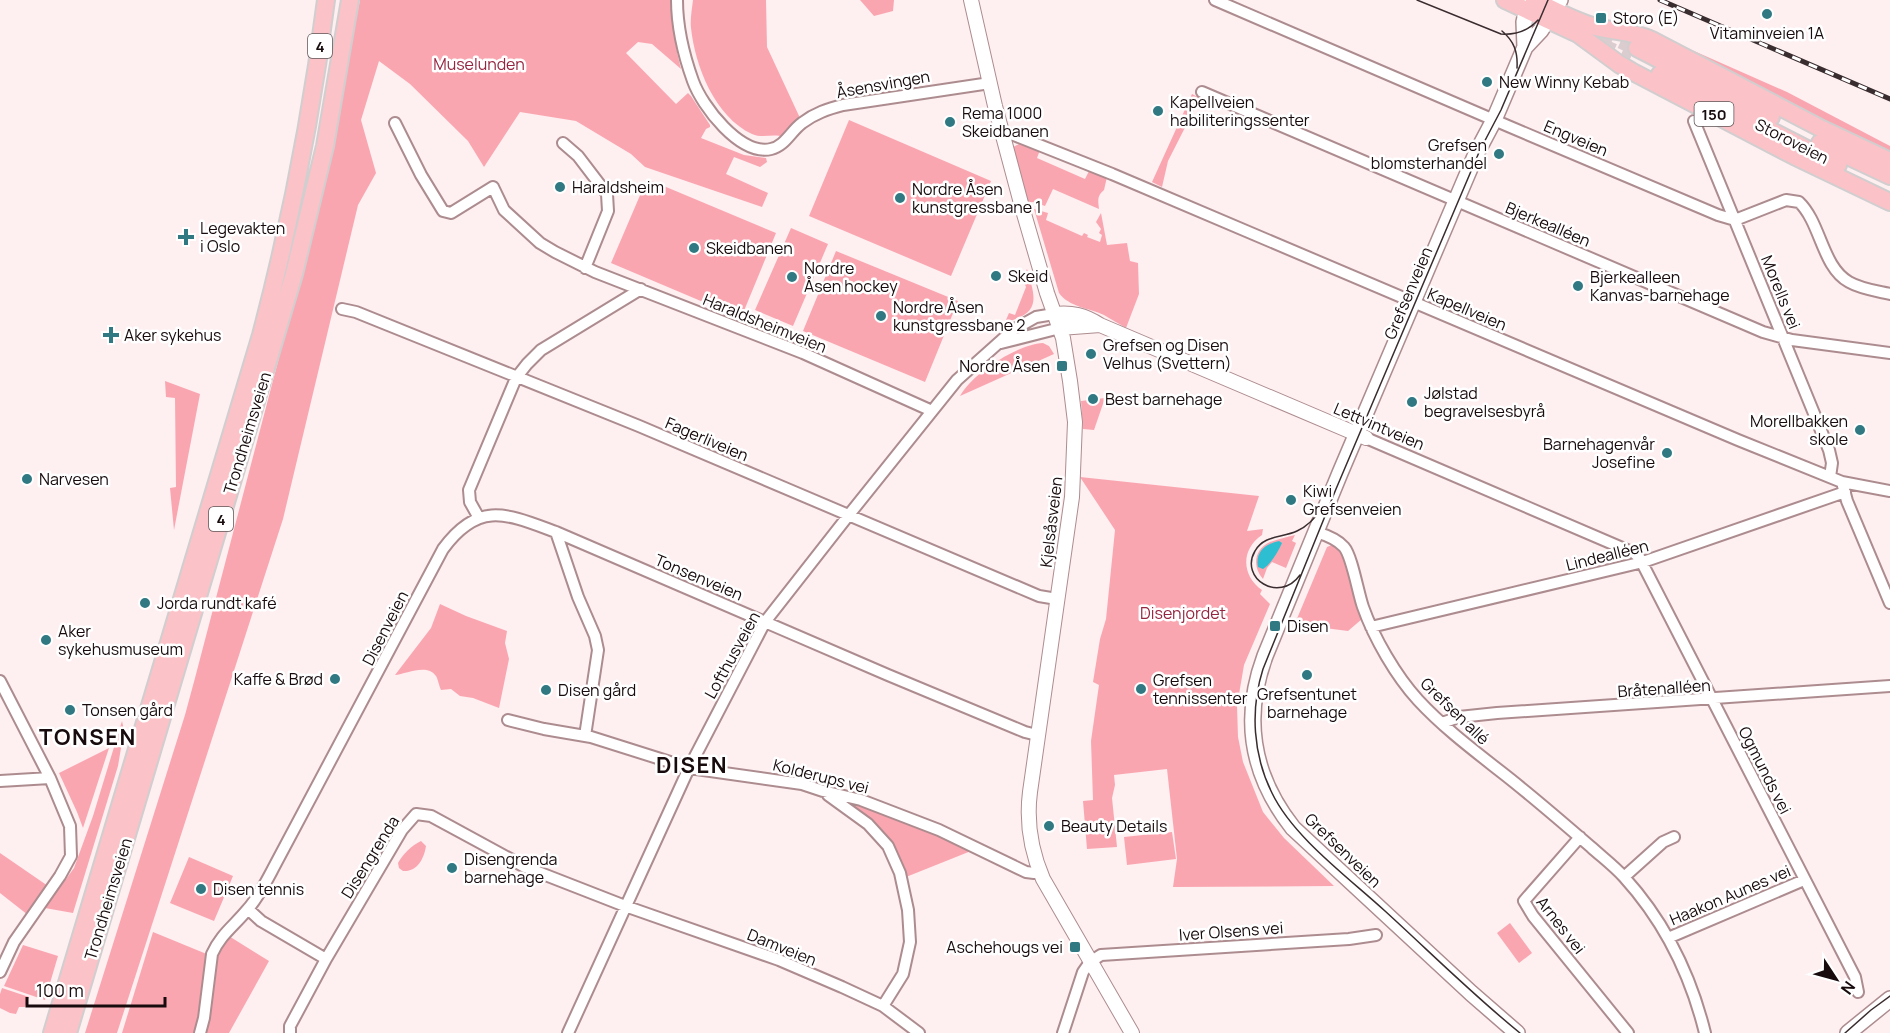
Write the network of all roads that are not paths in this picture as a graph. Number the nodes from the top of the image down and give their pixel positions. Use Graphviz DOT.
graph roads {
  1 [pos="326,0"];
  2 [pos="350,0"];
  3 [pos="678,0"];
  4 [pos="971,0"];
  5 [pos="1215,0"];
  6 [pos="1504,0"];
  7 [pos="1530,3"];
  8 [pos="1555,10"];
  9 [pos="1525,47"];
  10 [pos="990,83"];
  11 [pos="1202,92"];
  12 [pos="1494,120"];
  13 [pos="1694,121"];
  14 [pos="394,123"];
  15 [pos="1002,133"];
  16 [pos="563,143"];
  17 [pos="1890,161"];
  18 [pos="1890,176"];
  19 [pos="1890,190"];
  20 [pos="1890,202"];
  21 [pos="1461,203"];
  22 [pos="1735,220"];
  23 [pos="585,268"];
  24 [pos="641,289"];
  25 [pos="1890,294"];
  26 [pos="1418,304"];
  27 [pos="342,309"];
  28 [pos="1054,314"];
  29 [pos="1100,325"];
  30 [pos="1060,328"];
  31 [pos="1784,339"];
  32 [pos="1000,343"];
  33 [pos="1890,353"];
  34 [pos="516,378"];
  35 [pos="932,411"];
  36 [pos="1361,436"];
  37 [pos="1830,477"];
  38 [pos="1844,487"];
  39 [pos="1890,491"];
  40 [pos="848,516"];
  41 [pos="479,518"];
  42 [pos="1316,531"];
  43 [pos="556,532"];
  44 [pos="1643,562"];
  45 [pos="1057,599"];
  46 [pos="1890,603"];
  47 [pos="765,622"];
  48 [pos="1371,627"];
  49 [pos="0,681"];
  50 [pos="1890,686"];
  51 [pos="1713,699"];
  52 [pos="508,720"];
  53 [pos="1442,723"];
  54 [pos="1038,735"];
  55 [pos="585,736"];
  56 [pos="689,768"];
  57 [pos="50,778"];
  58 [pos="0,781"];
  59 [pos="823,791"];
  60 [pos="1580,837"];
  61 [pos="1674,837"];
  62 [pos="1040,872"];
  63 [pos="1624,877"];
  64 [pos="1804,880"];
  65 [pos="626,906"];
  66 [pos="248,909"];
  67 [pos="1376,935"];
  68 [pos="1668,938"];
  69 [pos="326,959"];
  70 [pos="1090,962"];
  71 [pos="0,972"];
  72 [pos="1858,992"];
  73 [pos="1890,999"];
  74 [pos="883,1006"];
  75 [pos="52,1033"];
  76 [pos="68,1033"];
  77 [pos="200,1033"];
  78 [pos="290,1033"];
  79 [pos="568,1033"];
  80 [pos="920,1033"];
  81 [pos="1063,1033"];
  82 [pos="1132,1033"];
  83 [pos="1517,1033"];
  84 [pos="1628,1033"];
  85 [pos="1705,1033"];
  86 [pos="1848,1033"];
  1 -- 75 [label="highway, Trondheimsveien / 4"];
  2 -- 76 [label="highway, Trondheimsveien / 4"];
  3 -- 10 [label="street, Åsensvingen"];
  4 -- 10 [label="street, Kjelsåsveien"];
  5 -- 12 [label="street, Engveien"];
  6 -- 7 [label="highway, 150"];
  7 -- 8 [label="highway, 150"];
  7 -- 9 [label="main road, Grefsenveien"];
  8 -- 9 [label="main road, Grefsenveien"];
  8 -- 17 [label="highway, 150"];
  8 -- 20 [label="highway, 150"];
  9 -- 12 [label="main road, Grefsenveien"];
  10 -- 15 [label="street, Kjelsåsveien"];
  11 -- 21 [label="street, Bjerkealléen"];
  12 -- 21 [label="main road, Grefsenveien"];
  12 -- 22 [label="street, Engveien"];
  13 -- 22 [label="street, Morells vei"];
  14 -- 23 [label="street, Haraldsheimveien"];
  15 -- 26 [label="street, Kapellveien"];
  15 -- 28 [label="street, Kjelsåsveien"];
  16 -- 23 [label="street"];
  18 -- 19 [label="highway, Storoveien / 150"];
  21 -- 26 [label="main road, Grefsenveien"];
  21 -- 31 [label="street, Bjerkealléen"];
  22 -- 25 [label="street"];
  22 -- 31 [label="street, Morells vei"];
  23 -- 24 [label="street, Haraldsheimveien"];
  24 -- 34 [label="street"];
  24 -- 35 [label="street, Haraldsheimveien"];
  26 -- 36 [label="main road, Grefsenveien"];
  26 -- 37 [label="street, Kapellveien"];
  27 -- 34 [label="street, Fagerliveien"];
  28 -- 29 [label="street, Lettvintveien"];
  28 -- 30 [label="street, Kjelsåsveien"];
  28 -- 32 [label="street, Lofthusveien"];
  29 -- 30 [label="street, Lettvintveien"];
  29 -- 36 [label="street, Lettvintveien"];
  30 -- 32 [label="street, Lofthusveien"];
  30 -- 45 [label="street, Kjelsåsveien"];
  31 -- 33 [label="street, Bjerkealléen"];
  31 -- 37 [label="street, Morells vei"];
  32 -- 35 [label="street, Lofthusveien"];
  34 -- 40 [label="street, Fagerliveien"];
  34 -- 41 [label="street"];
  35 -- 40 [label="street, Lofthusveien"];
  36 -- 42 [label="main road, Grefsenveien"];
  36 -- 44 [label="street, Lettvintveien"];
  37 -- 38 [label="street, Kapellveien"];
  38 -- 39 [label="street, Kapellveien"];
  38 -- 44 [label="street, Lindealléen"];
  38 -- 46 [label="street"];
  40 -- 45 [label="street, Fagerliveien"];
  40 -- 47 [label="street, Lofthusveien"];
  41 -- 43 [label="street, Tonsenveien"];
  41 -- 66 [label="street, Disenveien"];
  42 -- 48 [label="street, Grefsen allé"];
  42 -- 83 [label="main road, Grefsenveien"];
  43 -- 47 [label="street, Tonsenveien"];
  43 -- 55 [label="street"];
  44 -- 48 [label="street, Lindealléen"];
  44 -- 51 [label="street, Ogmunds vei"];
  45 -- 54 [label="street, Kjelsåsveien"];
  47 -- 54 [label="street, Tonsenveien"];
  47 -- 56 [label="street, Lofthusveien"];
  48 -- 53 [label="street, Grefsen allé"];
  49 -- 57 [label="street"];
  50 -- 51 [label="street, Bråtenalléen"];
  51 -- 53 [label="street, Bråtenalléen"];
  51 -- 64 [label="street, Ogmunds vei"];
  52 -- 55 [label="street, Kolderups vei"];
  53 -- 60 [label="street, Grefsen allé"];
  54 -- 62 [label="street, Kjelsåsveien"];
  55 -- 56 [label="street, Kolderups vei"];
  56 -- 59 [label="street, Kolderups vei"];
  56 -- 65 [label="street, Lofthusveien"];
  57 -- 58 [label="street"];
  57 -- 71 [label="street"];
  59 -- 62 [label="street, Kolderups vei"];
  59 -- 74 [label="street"];
  60 -- 63 [label="street, Grefsen allé"];
  60 -- 84 [label="street, Arnes vei"];
  61 -- 63 [label="street"];
  62 -- 70 [label="street, Kjelsåsveien"];
  63 -- 68 [label="street, Grefsen allé"];
  64 -- 68 [label="street, Haakon Aunes vei"];
  64 -- 72 [label="street, Ogmunds vei"];
  65 -- 69 [label="street, Disengrenda"];
  65 -- 74 [label="street, Damveien"];
  65 -- 79 [label="street, Lofthusveien"];
  66 -- 69 [label="street"];
  66 -- 77 [label="street, Disenveien"];
  67 -- 70 [label="street, Iver Olsens vei"];
  68 -- 85 [label="street, Grefsen allé"];
  69 -- 78 [label="street, Disengrenda"];
  70 -- 81 [label="street"];
  70 -- 82 [label="street, Kjelsåsveien"];
  73 -- 86 [label="main road"];
  74 -- 80 [label="street, Damveien"];
}
